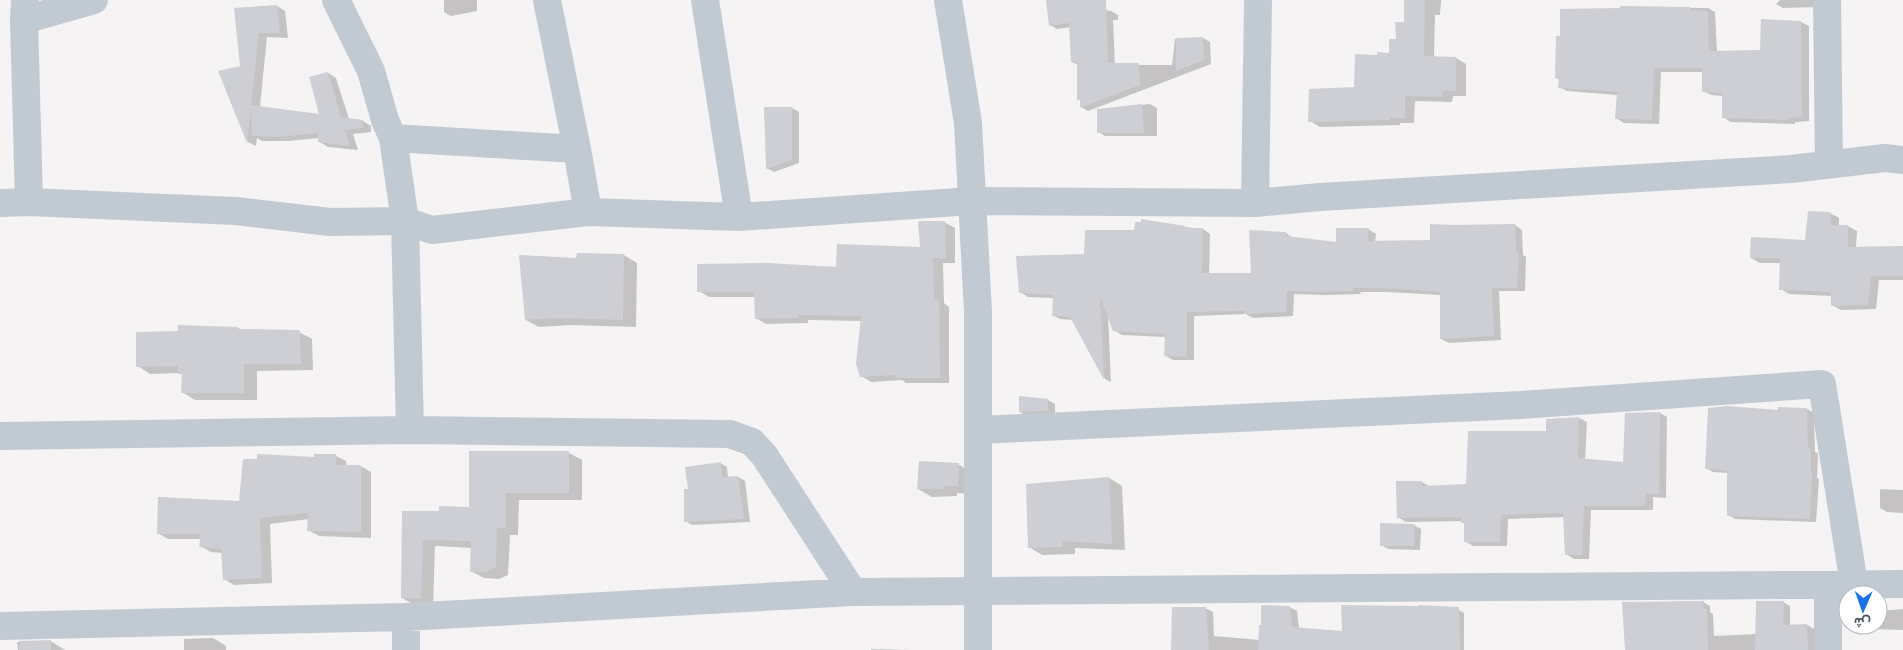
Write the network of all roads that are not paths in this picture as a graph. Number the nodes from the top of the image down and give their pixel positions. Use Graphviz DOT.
graph roads {
  1 [pos="94,0"];
  2 [pos="336,0"];
  3 [pos="548,0"];
  4 [pos="706,0"];
  5 [pos="948,0"];
  6 [pos="1258,0"];
  7 [pos="1827,0"];
  8 [pos="24,10"];
  9 [pos="393,138"];
  10 [pos="578,149"];
  11 [pos="1903,160"];
  12 [pos="1829,164"];
  13 [pos="972,201"];
  14 [pos="29,202"];
  15 [pos="0,203"];
  16 [pos="1255,204"];
  17 [pos="588,212"];
  18 [pos="739,217"];
  19 [pos="405,221"];
  20 [pos="410,430"];
  21 [pos="978,430"];
  22 [pos="0,436"];
  23 [pos="1903,584"];
  24 [pos="1838,585"];
  25 [pos="1841,585"];
  26 [pos="853,592"];
  27 [pos="978,592"];
  28 [pos="1838,600"];
  29 [pos="406,617"];
  30 [pos="0,626"];
  31 [pos="406,650"];
  32 [pos="978,650"];
  33 [pos="1828,650"];
  1 -- 8 [label="street"];
  2 -- 9 [label="street"];
  3 -- 10 [label="street"];
  4 -- 18 [label="street"];
  5 -- 13 [label="street"];
  6 -- 16 [label="street"];
  7 -- 12 [label="street"];
  8 -- 14 [label="street"];
  9 -- 10 [label="street"];
  9 -- 19 [label="street"];
  10 -- 17 [label="street"];
  11 -- 12 [label="street"];
  12 -- 16 [label="street"];
  13 -- 16 [label="street"];
  13 -- 18 [label="street"];
  13 -- 21 [label="street"];
  14 -- 15 [label="street"];
  14 -- 19 [label="street"];
  17 -- 18 [label="street"];
  17 -- 19 [label="street"];
  19 -- 20 [label="street"];
  20 -- 22 [label="street"];
  20 -- 26 [label="street"];
  21 -- 25 [label="street"];
  21 -- 27 [label="street"];
  23 -- 25 [label="street"];
  24 -- 27 [label="street"];
  26 -- 27 [label="street"];
  26 -- 29 [label="street"];
  27 -- 32 [label="street"];
  28 -- 33 [label="street"];
  29 -- 30 [label="street"];
  29 -- 31 [label="street"];
}
